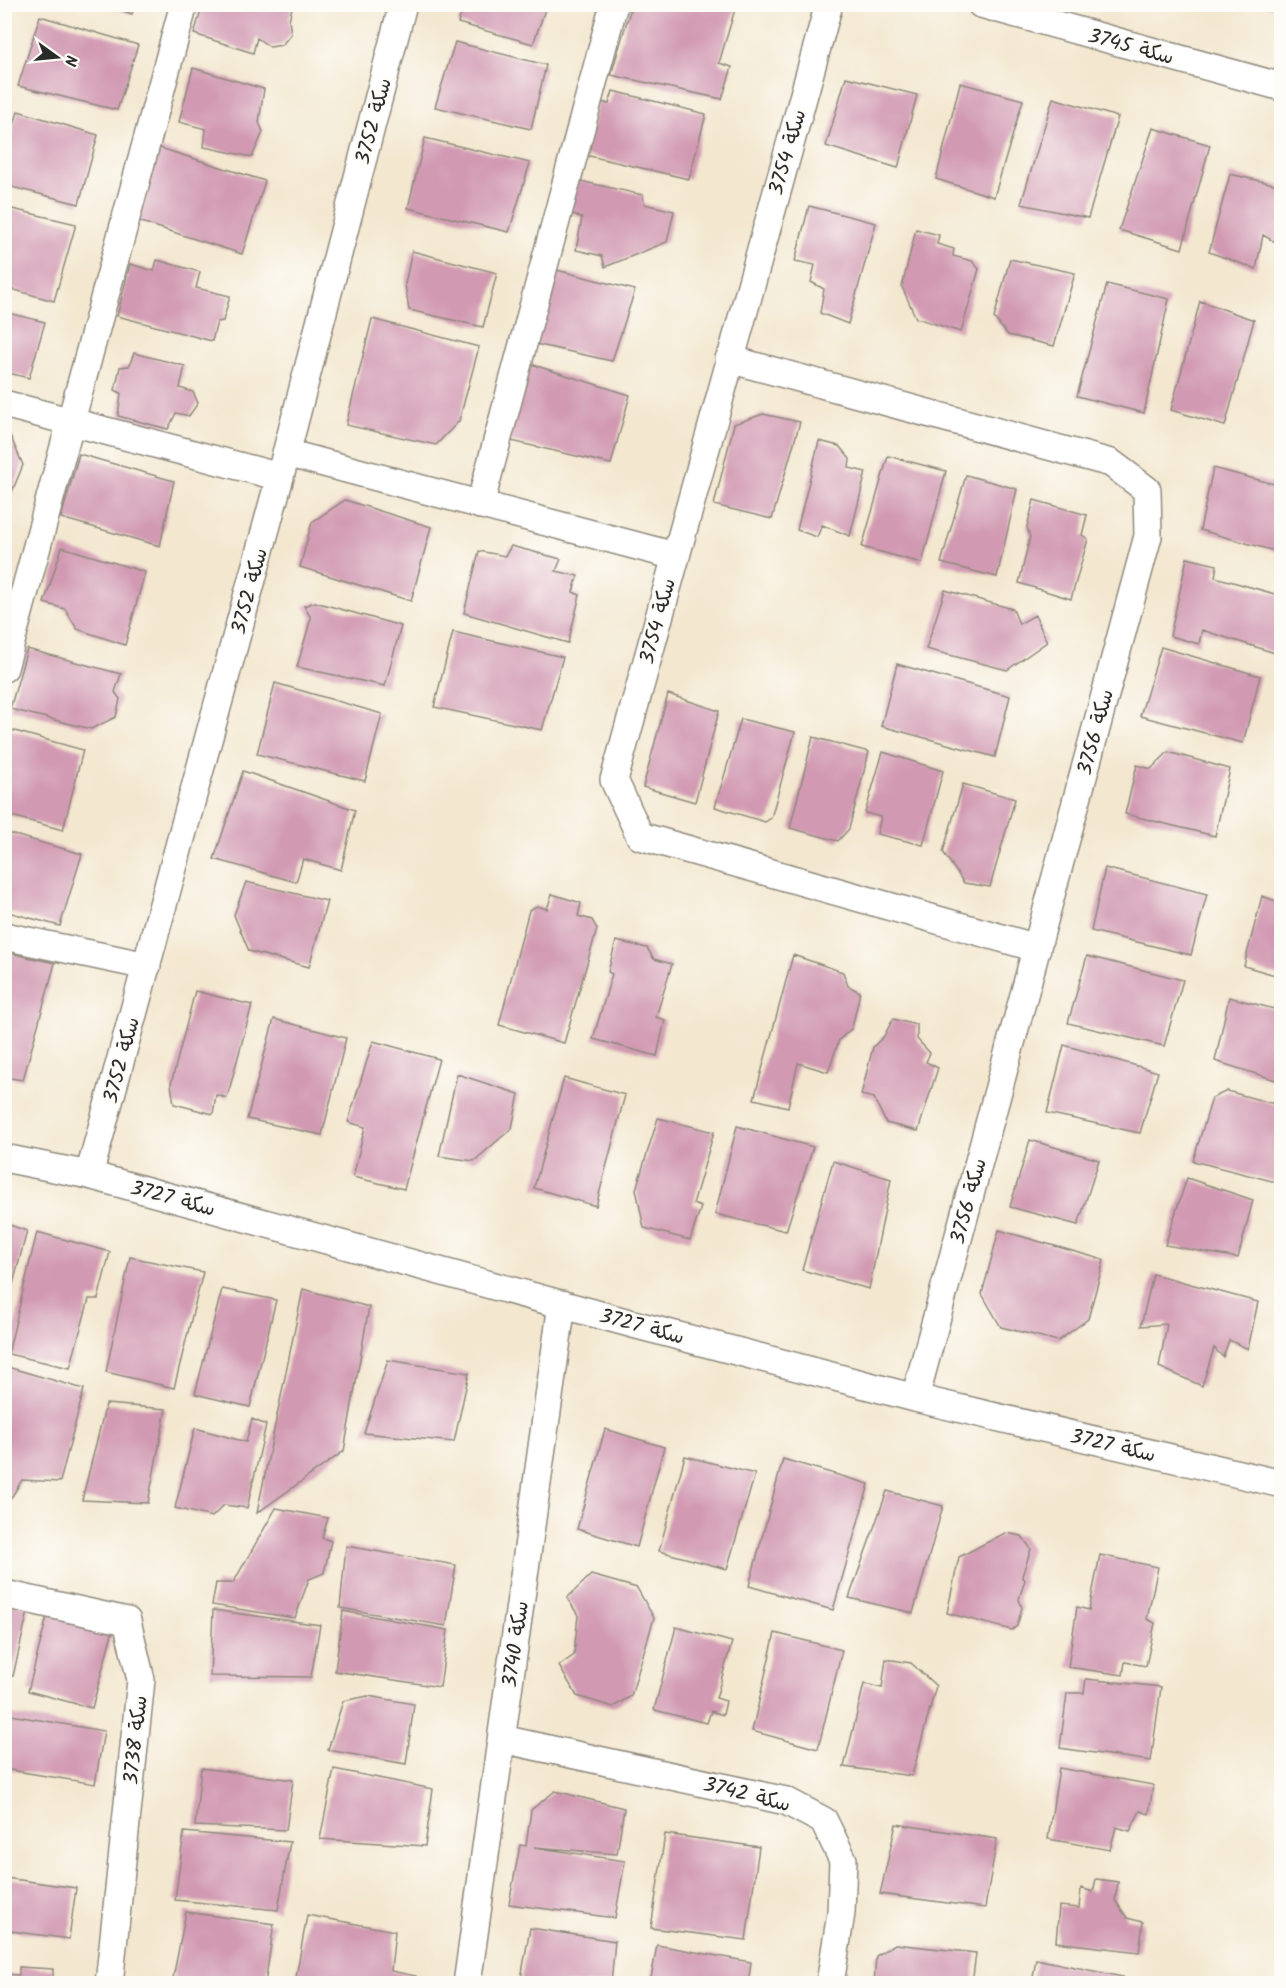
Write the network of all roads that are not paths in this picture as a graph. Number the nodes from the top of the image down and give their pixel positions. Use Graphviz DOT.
graph roads {
  1 [pos="184,4"];
  2 [pos="403,4"];
  3 [pos="614,4"];
  4 [pos="829,4"];
  5 [pos="981,4"];
  6 [pos="1281,87"];
  7 [pos="729,359"];
  8 [pos="4,404"];
  9 [pos="71,422"];
  10 [pos="283,465"];
  11 [pos="480,505"];
  12 [pos="675,556"];
  13 [pos="4,668"];
  14 [pos="4,936"];
  15 [pos="1037,948"];
  16 [pos="147,966"];
  17 [pos="4,1158"];
  18 [pos="89,1175"];
  19 [pos="562,1304"];
  20 [pos="915,1398"];
  21 [pos="1281,1484"];
  22 [pos="4,1594"];
  23 [pos="502,1740"];
  24 [pos="110,1983"];
  25 [pos="467,1983"];
  26 [pos="830,1983"];
  1 -- 9 [label="street"];
  2 -- 10 [label="street, سكة 3752"];
  3 -- 11 [label="street"];
  4 -- 7 [label="street, سكة 3754"];
  5 -- 6 [label="street, سكة 3745"];
  7 -- 12 [label="street, سكة 3754"];
  7 -- 15 [label="street, سكة 3756"];
  8 -- 9 [label="street"];
  9 -- 10 [label="street"];
  9 -- 13 [label="street"];
  10 -- 11 [label="street"];
  10 -- 16 [label="street, سكة 3752"];
  11 -- 12 [label="street"];
  12 -- 15 [label="street, سكة 3754"];
  14 -- 16 [label="street"];
  15 -- 20 [label="street, سكة 3756"];
  16 -- 18 [label="street, سكة 3752"];
  17 -- 18 [label="street, سكة 3727"];
  18 -- 19 [label="street, سكة 3727"];
  19 -- 20 [label="street, سكة 3727"];
  19 -- 23 [label="street, سكة 3740"];
  20 -- 21 [label="street, سكة 3727"];
  22 -- 24 [label="street, سكة 3738"];
  23 -- 25 [label="street, سكة 3740"];
  23 -- 26 [label="street, سكة 3742"];
}
